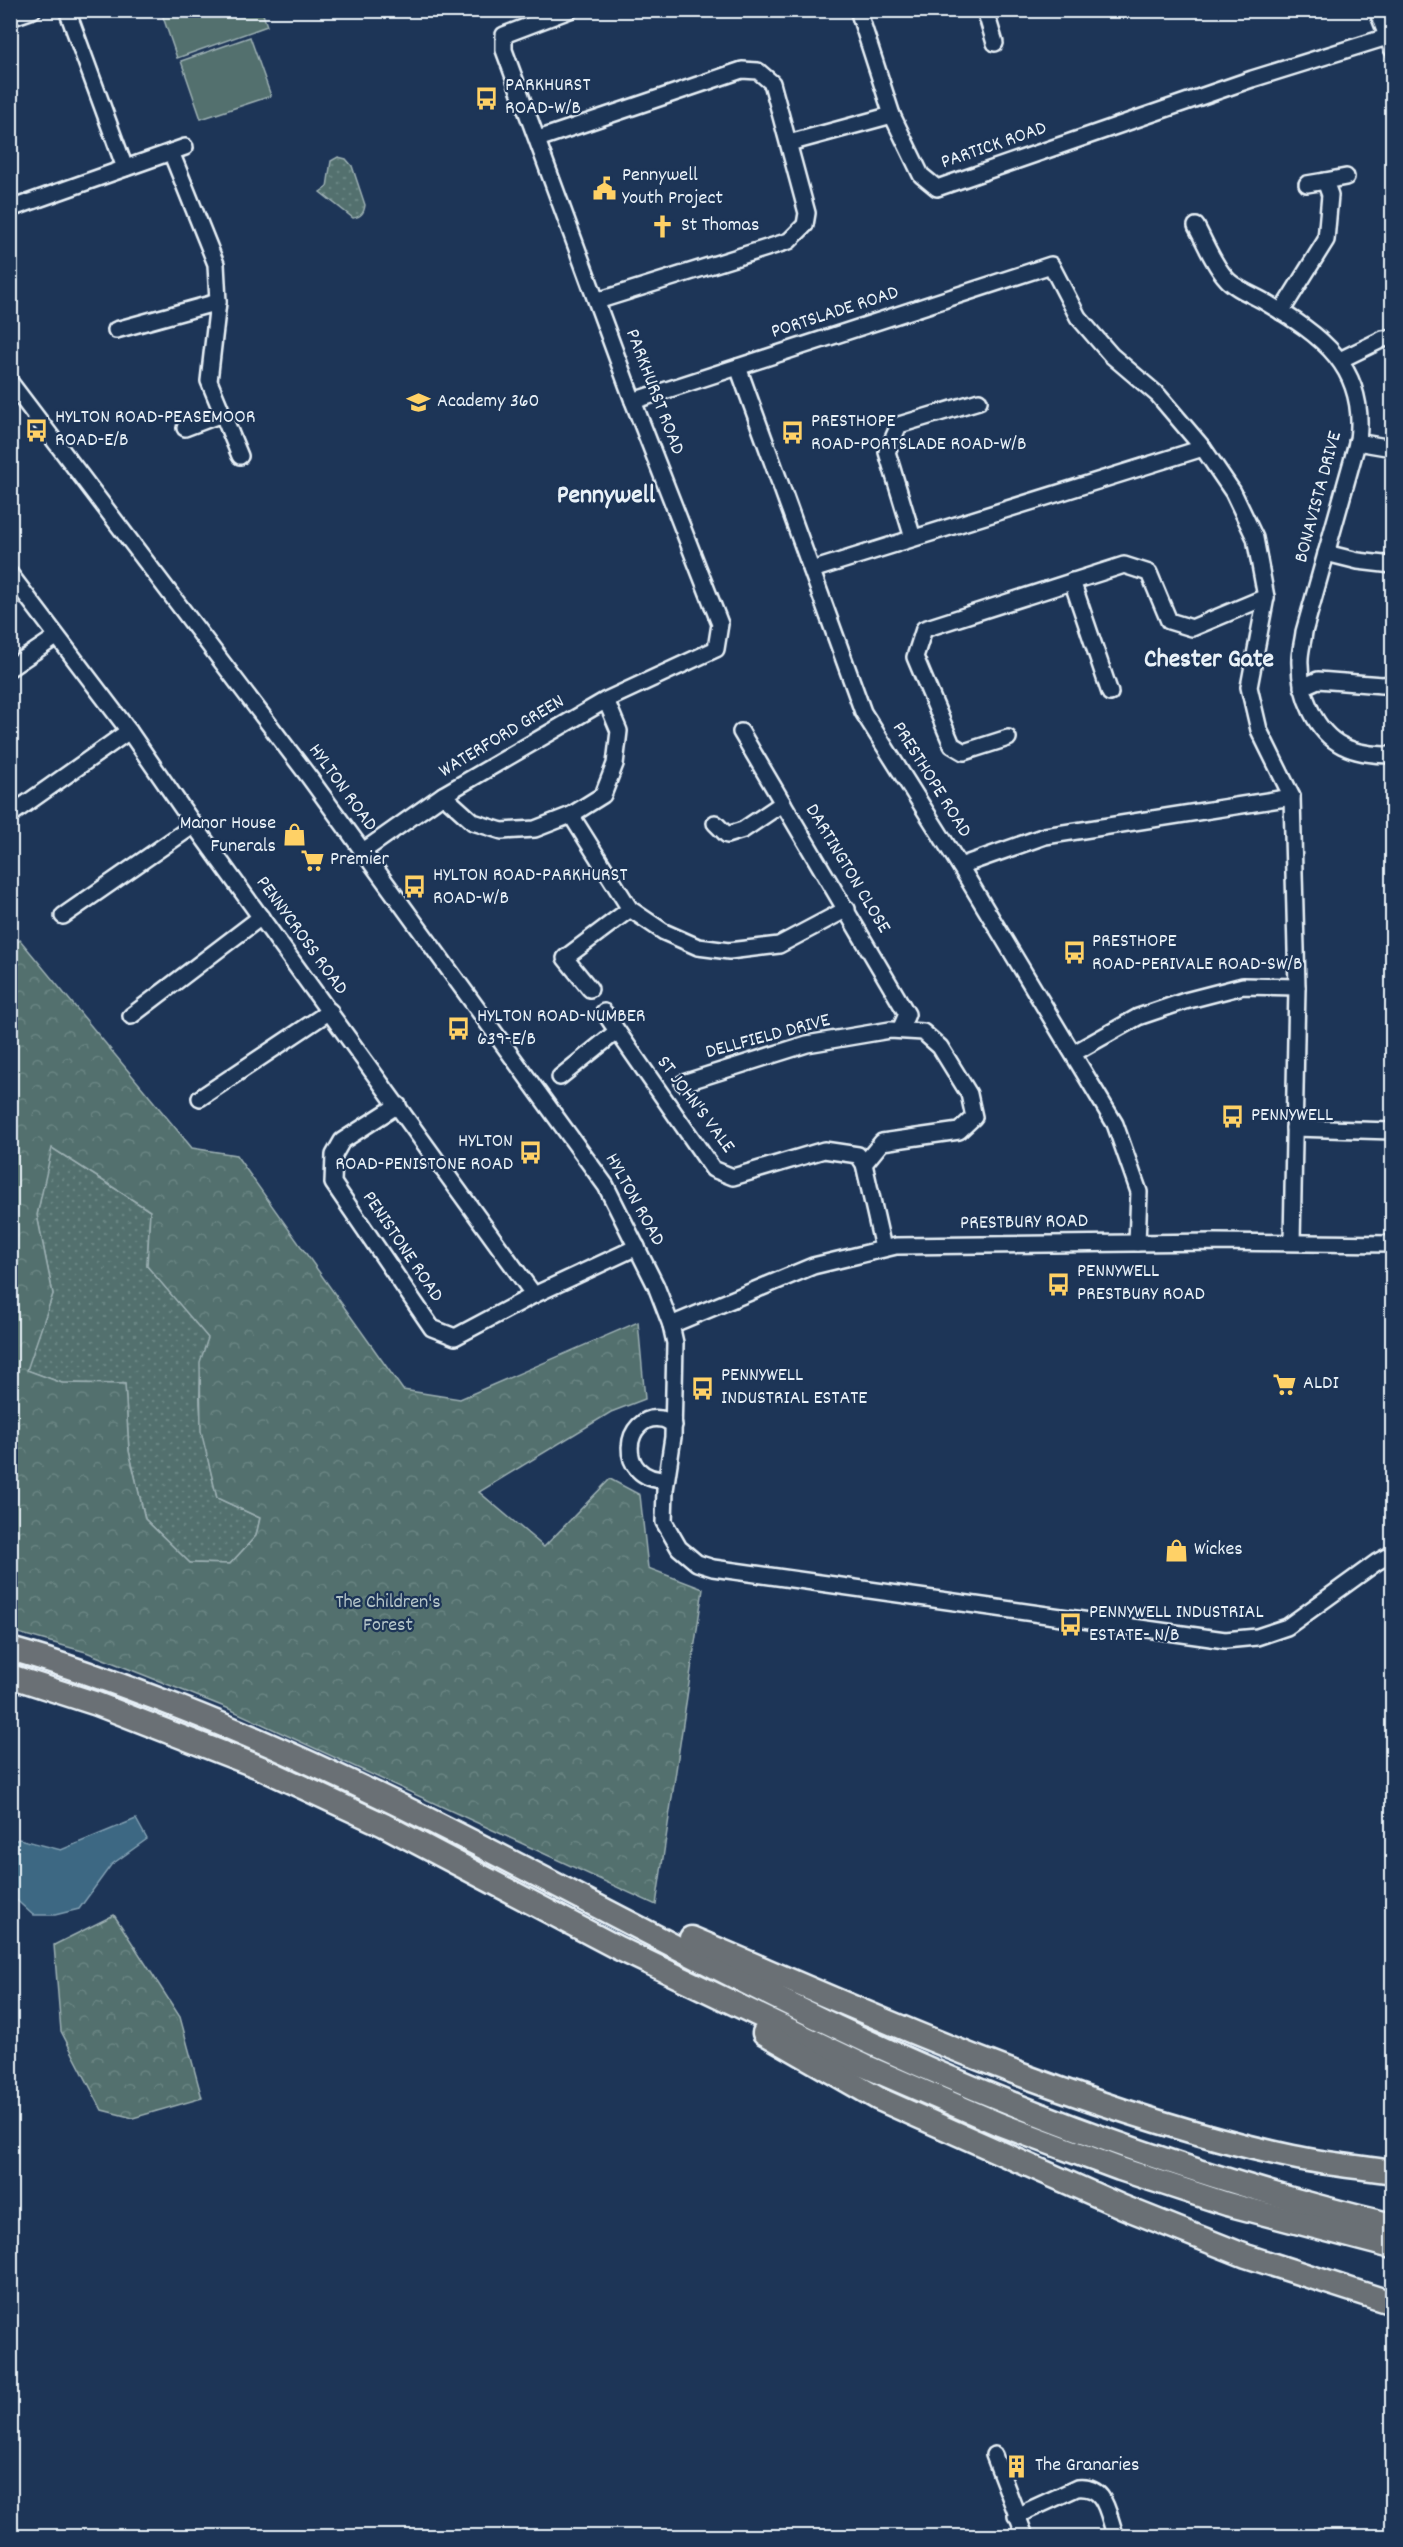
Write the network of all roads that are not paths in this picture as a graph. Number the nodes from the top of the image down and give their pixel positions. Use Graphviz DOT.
graph roads {
  1 [pos="33,10"];
  2 [pos="67,10"];
  3 [pos="570,10"];
  4 [pos="858,10"];
  5 [pos="985,10"];
  6 [pos="1377,10"];
  7 [pos="10,18"];
  8 [pos="995,43"];
  9 [pos="1390,43"];
  10 [pos="892,115"];
  11 [pos="538,139"];
  12 [pos="789,143"];
  13 [pos="125,168"];
  14 [pos="1346,177"];
  15 [pos="1325,181"];
  16 [pos="1307,184"];
  17 [pos="10,209"];
  18 [pos="1196,226"];
  19 [pos="597,301"];
  20 [pos="218,302"];
  21 [pos="1281,312"];
  22 [pos="116,330"];
  23 [pos="1392,338"];
  24 [pos="1340,360"];
  25 [pos="738,367"];
  26 [pos="10,382"];
  27 [pos="633,401"];
  28 [pos="979,401"];
  29 [pos="222,414"];
  30 [pos="185,428"];
  31 [pos="1357,442"];
  32 [pos="1203,448"];
  33 [pos="1392,448"];
  34 [pos="240,456"];
  35 [pos="913,538"];
  36 [pos="1326,553"];
  37 [pos="1392,565"];
  38 [pos="812,570"];
  39 [pos="10,574"];
  40 [pos="1072,582"];
  41 [pos="1266,597"];
  42 [pos="56,637"];
  43 [pos="10,668"];
  44 [pos="1392,684"];
  45 [pos="1302,687"];
  46 [pos="1110,693"];
  47 [pos="606,700"];
  48 [pos="129,731"];
  49 [pos="741,732"];
  50 [pos="1008,738"];
  51 [pos="1392,755"];
  52 [pos="443,795"];
  53 [pos="1292,797"];
  54 [pos="783,803"];
  55 [pos="10,815"];
  56 [pos="571,815"];
  57 [pos="715,823"];
  58 [pos="194,825"];
  59 [pos="362,852"];
  60 [pos="960,866"];
  61 [pos="630,909"];
  62 [pos="847,909"];
  63 [pos="63,916"];
  64 [pos="261,917"];
  65 [pos="1297,987"];
  66 [pos="590,989"];
  67 [pos="330,1011"];
  68 [pos="604,1012"];
  69 [pos="131,1016"];
  70 [pos="900,1030"];
  71 [pos="616,1032"];
  72 [pos="1074,1053"];
  73 [pos="560,1077"];
  74 [pos="683,1083"];
  75 [pos="200,1098"];
  76 [pos="398,1105"];
  77 [pos="1294,1128"];
  78 [pos="1392,1131"];
  79 [pos="864,1164"];
  80 [pos="1292,1242"];
  81 [pos="1137,1243"];
  82 [pos="1392,1244"];
  83 [pos="637,1247"];
  84 [pos="883,1248"];
  85 [pos="534,1295"];
  86 [pos="671,1325"];
  87 [pos="674,1425"];
  88 [pos="666,1480"];
  89 [pos="1392,1554"];
  90 [pos="10,1649"];
  91 [pos="10,1676"];
  92 [pos="540,1875"];
  93 [pos="618,1948"];
  94 [pos="1392,2172"];
  95 [pos="1392,2225"];
  96 [pos="1392,2247"];
  97 [pos="1392,2303"];
  98 [pos="994,2456"];
  99 [pos="1016,2516"];
  100 [pos="1115,2534"];
  101 [pos="1025,2536"];
  1 -- 7 [label="street"];
  2 -- 13 [label="street"];
  3 -- 11 [label="street, PARKHURST ROAD"];
  4 -- 10 [label="street, PARTICK ROAD"];
  5 -- 8 [label="street"];
  6 -- 9 [label="street"];
  9 -- 10 [label="street, PARTICK ROAD"];
  10 -- 12 [label="street"];
  11 -- 12 [label="street"];
  11 -- 19 [label="street, PARKHURST ROAD"];
  12 -- 19 [label="street"];
  13 -- 17 [label="street"];
  13 -- 20 [label="street"];
  14 -- 15 [label="street"];
  15 -- 16 [label="street"];
  15 -- 21 [label="street"];
  18 -- 21 [label="street, BONAVISTA DRIVE"];
  19 -- 27 [label="street, PARKHURST ROAD"];
  20 -- 22 [label="street"];
  20 -- 29 [label="street"];
  21 -- 24 [label="street, BONAVISTA DRIVE"];
  23 -- 24 [label="street"];
  24 -- 31 [label="street, BONAVISTA DRIVE"];
  25 -- 27 [label="street, PORTSLADE ROAD"];
  25 -- 32 [label="street, PORTSLADE ROAD"];
  25 -- 38 [label="street, PRESTHOPE ROAD"];
  26 -- 59 [label="street, HYLTON ROAD"];
  27 -- 47 [label="street, PARKHURST ROAD"];
  28 -- 35 [label="street"];
  29 -- 30 [label="street"];
  29 -- 34 [label="street"];
  31 -- 33 [label="street"];
  31 -- 36 [label="street, BONAVISTA DRIVE"];
  32 -- 35 [label="street"];
  32 -- 41 [label="street"];
  35 -- 38 [label="street"];
  36 -- 37 [label="street"];
  36 -- 45 [label="street, BONAVISTA DRIVE"];
  38 -- 60 [label="street, PRESTHOPE ROAD"];
  39 -- 42 [label="street, PENNYCROSS ROAD"];
  40 -- 41 [label="street"];
  40 -- 46 [label="street"];
  40 -- 50 [label="street"];
  41 -- 53 [label="street"];
  42 -- 43 [label="street"];
  42 -- 48 [label="street, PENNYCROSS ROAD"];
  44 -- 45 [label="street"];
  45 -- 51 [label="street, BONAVISTA DRIVE"];
  47 -- 52 [label="street, WATERFORD GREEN"];
  47 -- 56 [label="street, WATERFORD GREEN"];
  48 -- 55 [label="street"];
  48 -- 58 [label="street, PENNYCROSS ROAD"];
  49 -- 54 [label="street, DARTINGTON CLOSE"];
  52 -- 56 [label="street, WATERFORD GREEN"];
  52 -- 59 [label="street"];
  53 -- 60 [label="street"];
  53 -- 65 [label="street"];
  54 -- 57 [label="street"];
  54 -- 62 [label="street, DARTINGTON CLOSE"];
  56 -- 61 [label="street"];
  58 -- 63 [label="street"];
  58 -- 64 [label="street, PENNYCROSS ROAD"];
  59 -- 83 [label="street, HYLTON ROAD"];
  60 -- 72 [label="street, PRESTHOPE ROAD"];
  61 -- 62 [label="street"];
  61 -- 66 [label="street"];
  62 -- 70 [label="street, DARTINGTON CLOSE"];
  64 -- 67 [label="street, PENNYCROSS ROAD"];
  64 -- 69 [label="street"];
  65 -- 72 [label="street"];
  65 -- 77 [label="street"];
  67 -- 75 [label="street"];
  67 -- 76 [label="street, PENNYCROSS ROAD"];
  68 -- 71 [label="street, ST JOHN'S VALE"];
  70 -- 74 [label="street, DELLFIELD DRIVE"];
  70 -- 79 [label="street, DELLFIELD DRIVE"];
  71 -- 73 [label="street"];
  71 -- 79 [label="street, ST JOHN'S VALE"];
  72 -- 81 [label="street, PRESTHOPE ROAD"];
  76 -- 85 [label="street, PENNYCROSS ROAD"];
  76 -- 85 [label="street, PENISTONE ROAD"];
  77 -- 78 [label="street"];
  77 -- 80 [label="street"];
  79 -- 84 [label="street"];
  80 -- 81 [label="street, PRESTBURY ROAD"];
  80 -- 82 [label="street, PRESTBURY ROAD"];
  81 -- 84 [label="street, PRESTBURY ROAD"];
  83 -- 85 [label="street, PENISTONE ROAD"];
  83 -- 86 [label="street, HYLTON ROAD"];
  84 -- 86 [label="street, PRESTBURY ROAD"];
  86 -- 87 [label="street, HYLTON ROAD"];
  87 -- 88 [label="street, HYLTON ROAD"];
  87 -- 88 [label="street"];
  88 -- 89 [label="street, HYLTON ROAD"];
  90 -- 92 [label="highway"];
  91 -- 93 [label="highway"];
  92 -- 94 [label="highway"];
  92 -- 95 [label="highway"];
  93 -- 96 [label="highway"];
  93 -- 97 [label="highway"];
  98 -- 99 [label="street"];
  99 -- 100 [label="street"];
  99 -- 101 [label="street"];
}
